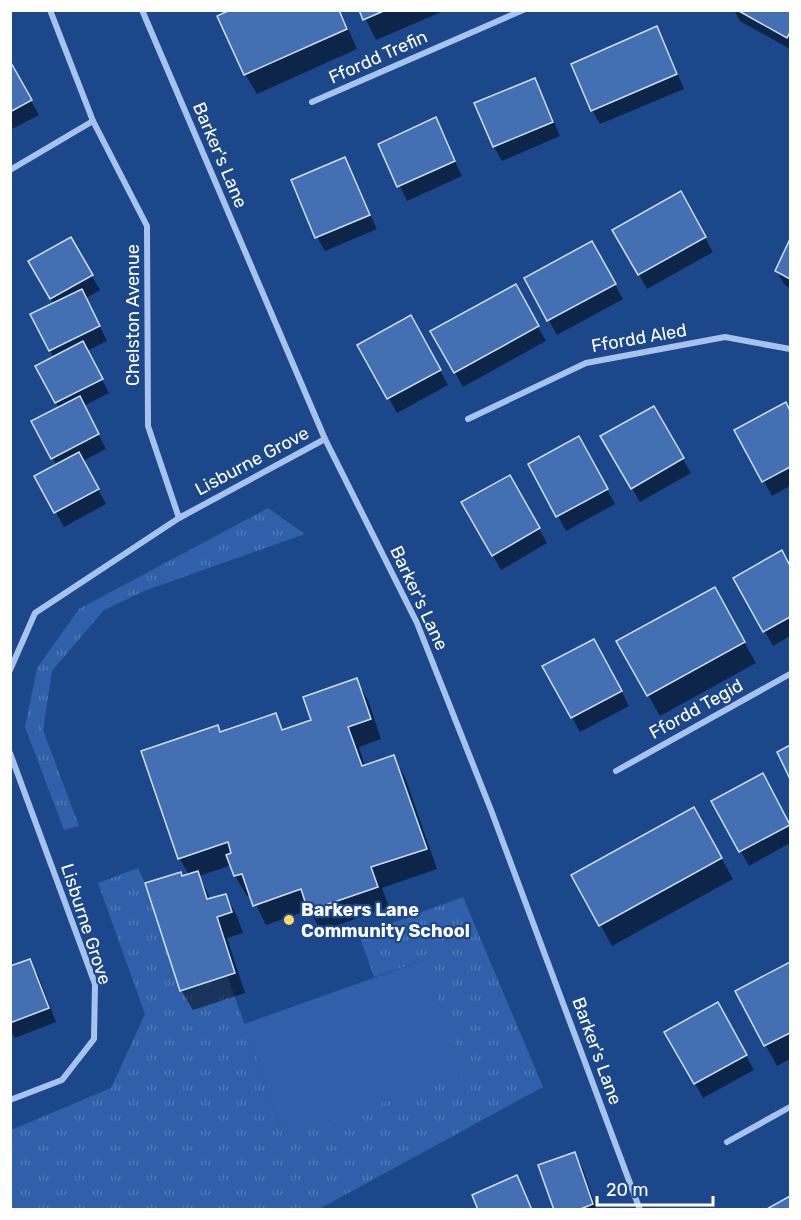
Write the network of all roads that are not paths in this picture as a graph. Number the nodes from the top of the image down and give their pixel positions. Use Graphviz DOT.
graph roads {
  1 [pos="50,10"];
  2 [pos="142,10"];
  3 [pos="523,10"];
  4 [pos="312,102"];
  5 [pos="93,121"];
  6 [pos="10,170"];
  7 [pos="790,349"];
  8 [pos="468,419"];
  9 [pos="325,439"];
  10 [pos="179,518"];
  11 [pos="10,670"];
  12 [pos="790,674"];
  13 [pos="10,753"];
  14 [pos="616,771"];
  15 [pos="10,1100"];
  16 [pos="790,1107"];
  17 [pos="727,1142"];
  18 [pos="640,1209"];
  1 -- 5 [label="street, Chelston Avenue"];
  2 -- 9 [label="street, Barker's Lane"];
  3 -- 4 [label="street, Ffordd Trefin"];
  5 -- 6 [label="street"];
  5 -- 10 [label="street, Chelston Avenue"];
  7 -- 8 [label="street, Ffordd Aled"];
  9 -- 10 [label="street, Lisburne Grove"];
  9 -- 18 [label="street, Barker's Lane"];
  10 -- 11 [label="street, Lisburne Grove"];
  12 -- 14 [label="street, Ffordd Tegid"];
  13 -- 15 [label="street, Lisburne Grove"];
  16 -- 17 [label="street"];
}
